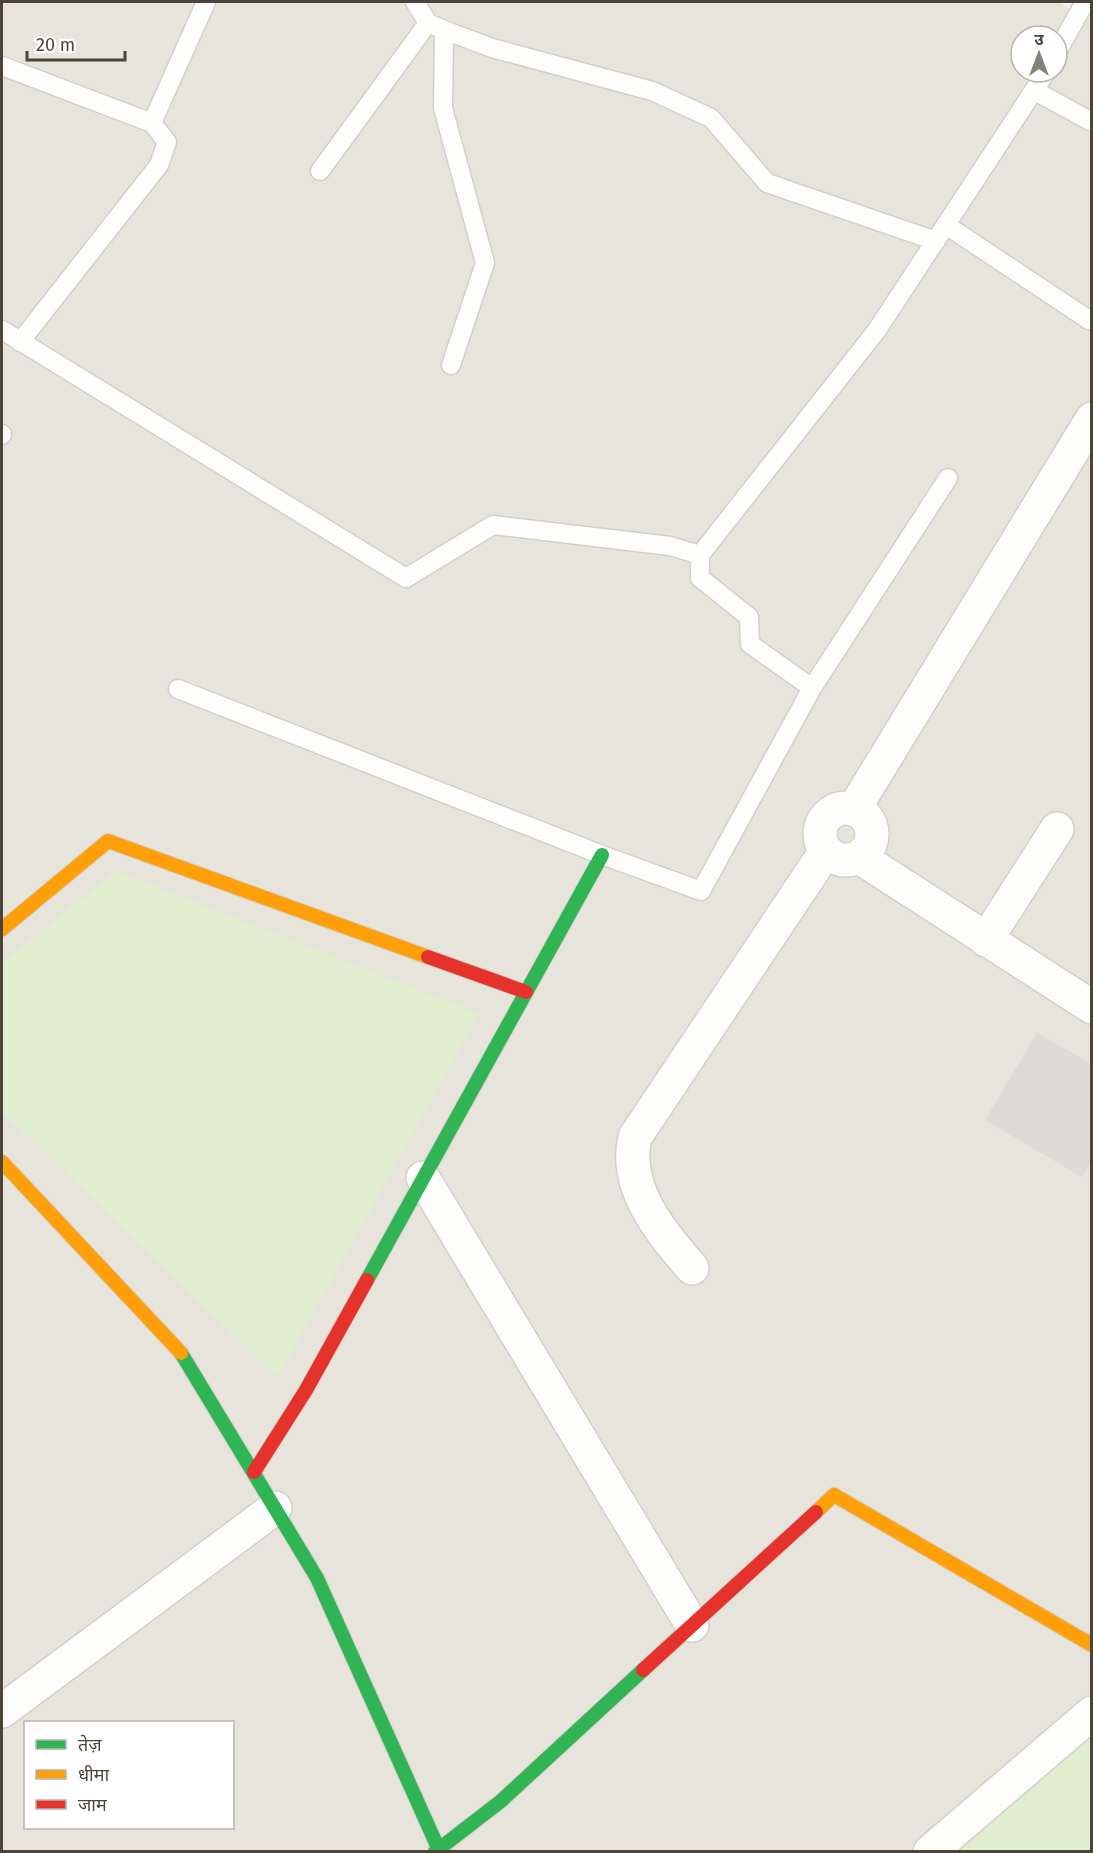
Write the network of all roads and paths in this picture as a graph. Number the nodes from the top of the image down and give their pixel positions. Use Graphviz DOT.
graph roads {
  1 [pos="206,2"];
  2 [pos="415,2"];
  3 [pos="1085,2"];
  4 [pos="436,26"];
  5 [pos="1069,31"];
  6 [pos="2,66"];
  7 [pos="1039,84"];
  8 [pos="1035,91"];
  9 [pos="1092,122"];
  10 [pos="152,123"];
  11 [pos="320,171"];
  12 [pos="946,225"];
  13 [pos="936,241"];
  14 [pos="1089,320"];
  15 [pos="2,330"];
  16 [pos="20,342"];
  17 [pos="451,365"];
  18 [pos="1092,419"];
  19 [pos="948,478"];
  20 [pos="700,555"];
  21 [pos="812,688"];
  22 [pos="178,689"];
  23 [pos="854,809"];
  24 [pos="1057,829"];
  25 [pos="826,851"];
  26 [pos="602,855"];
  27 [pos="859,857"];
  28 [pos="2,929"];
  29 [pos="986,940"];
  30 [pos="526,992"];
  31 [pos="1092,1007"];
  32 [pos="2,1162"];
  33 [pos="423,1178"];
  34 [pos="692,1268"];
  35 [pos="254,1473"];
  36 [pos="276,1508"];
  37 [pos="692,1625"];
  38 [pos="1092,1645"];
  39 [pos="2,1711"];
  40 [pos="1092,1713"];
  41 [pos="438,1851"];
  42 [pos="930,1851"];
  1 -- 10 [label="lane"];
  2 -- 4 [label="lane"];
  3 -- 5 [label="lane"];
  4 -- 11 [label="lane"];
  4 -- 13 [label="lane"];
  4 -- 17 [label="lane"];
  6 -- 10 [label="lane"];
  7 -- 8 [label="lane"];
  8 -- 9 [label="lane"];
  8 -- 12 [label="lane"];
  10 -- 16 [label="lane"];
  12 -- 13 [label="lane"];
  12 -- 14 [label="lane"];
  13 -- 20 [label="lane"];
  15 -- 16 [label="lane"];
  16 -- 20 [label="lane"];
  18 -- 23 [label="street"];
  19 -- 21 [label="lane"];
  20 -- 21 [label="lane"];
  21 -- 26 [label="lane"];
  22 -- 26 [label="lane"];
  23 -- 25 [label="street"];
  23 -- 27 [label="street"];
  24 -- 29 [label="street"];
  25 -- 27 [label="street"];
  25 -- 34 [label="street"];
  26 -- 30 [label="street"];
  27 -- 29 [label="street"];
  28 -- 30 [label="street"];
  29 -- 31 [label="street"];
  30 -- 33 [label="street"];
  32 -- 35 [label="street"];
  33 -- 35 [label="street"];
  33 -- 37 [label="street"];
  35 -- 36 [label="street"];
  36 -- 39 [label="street"];
  36 -- 41 [label="street"];
  37 -- 38 [label="street"];
  37 -- 41 [label="street"];
  40 -- 42 [label="street"];
}
